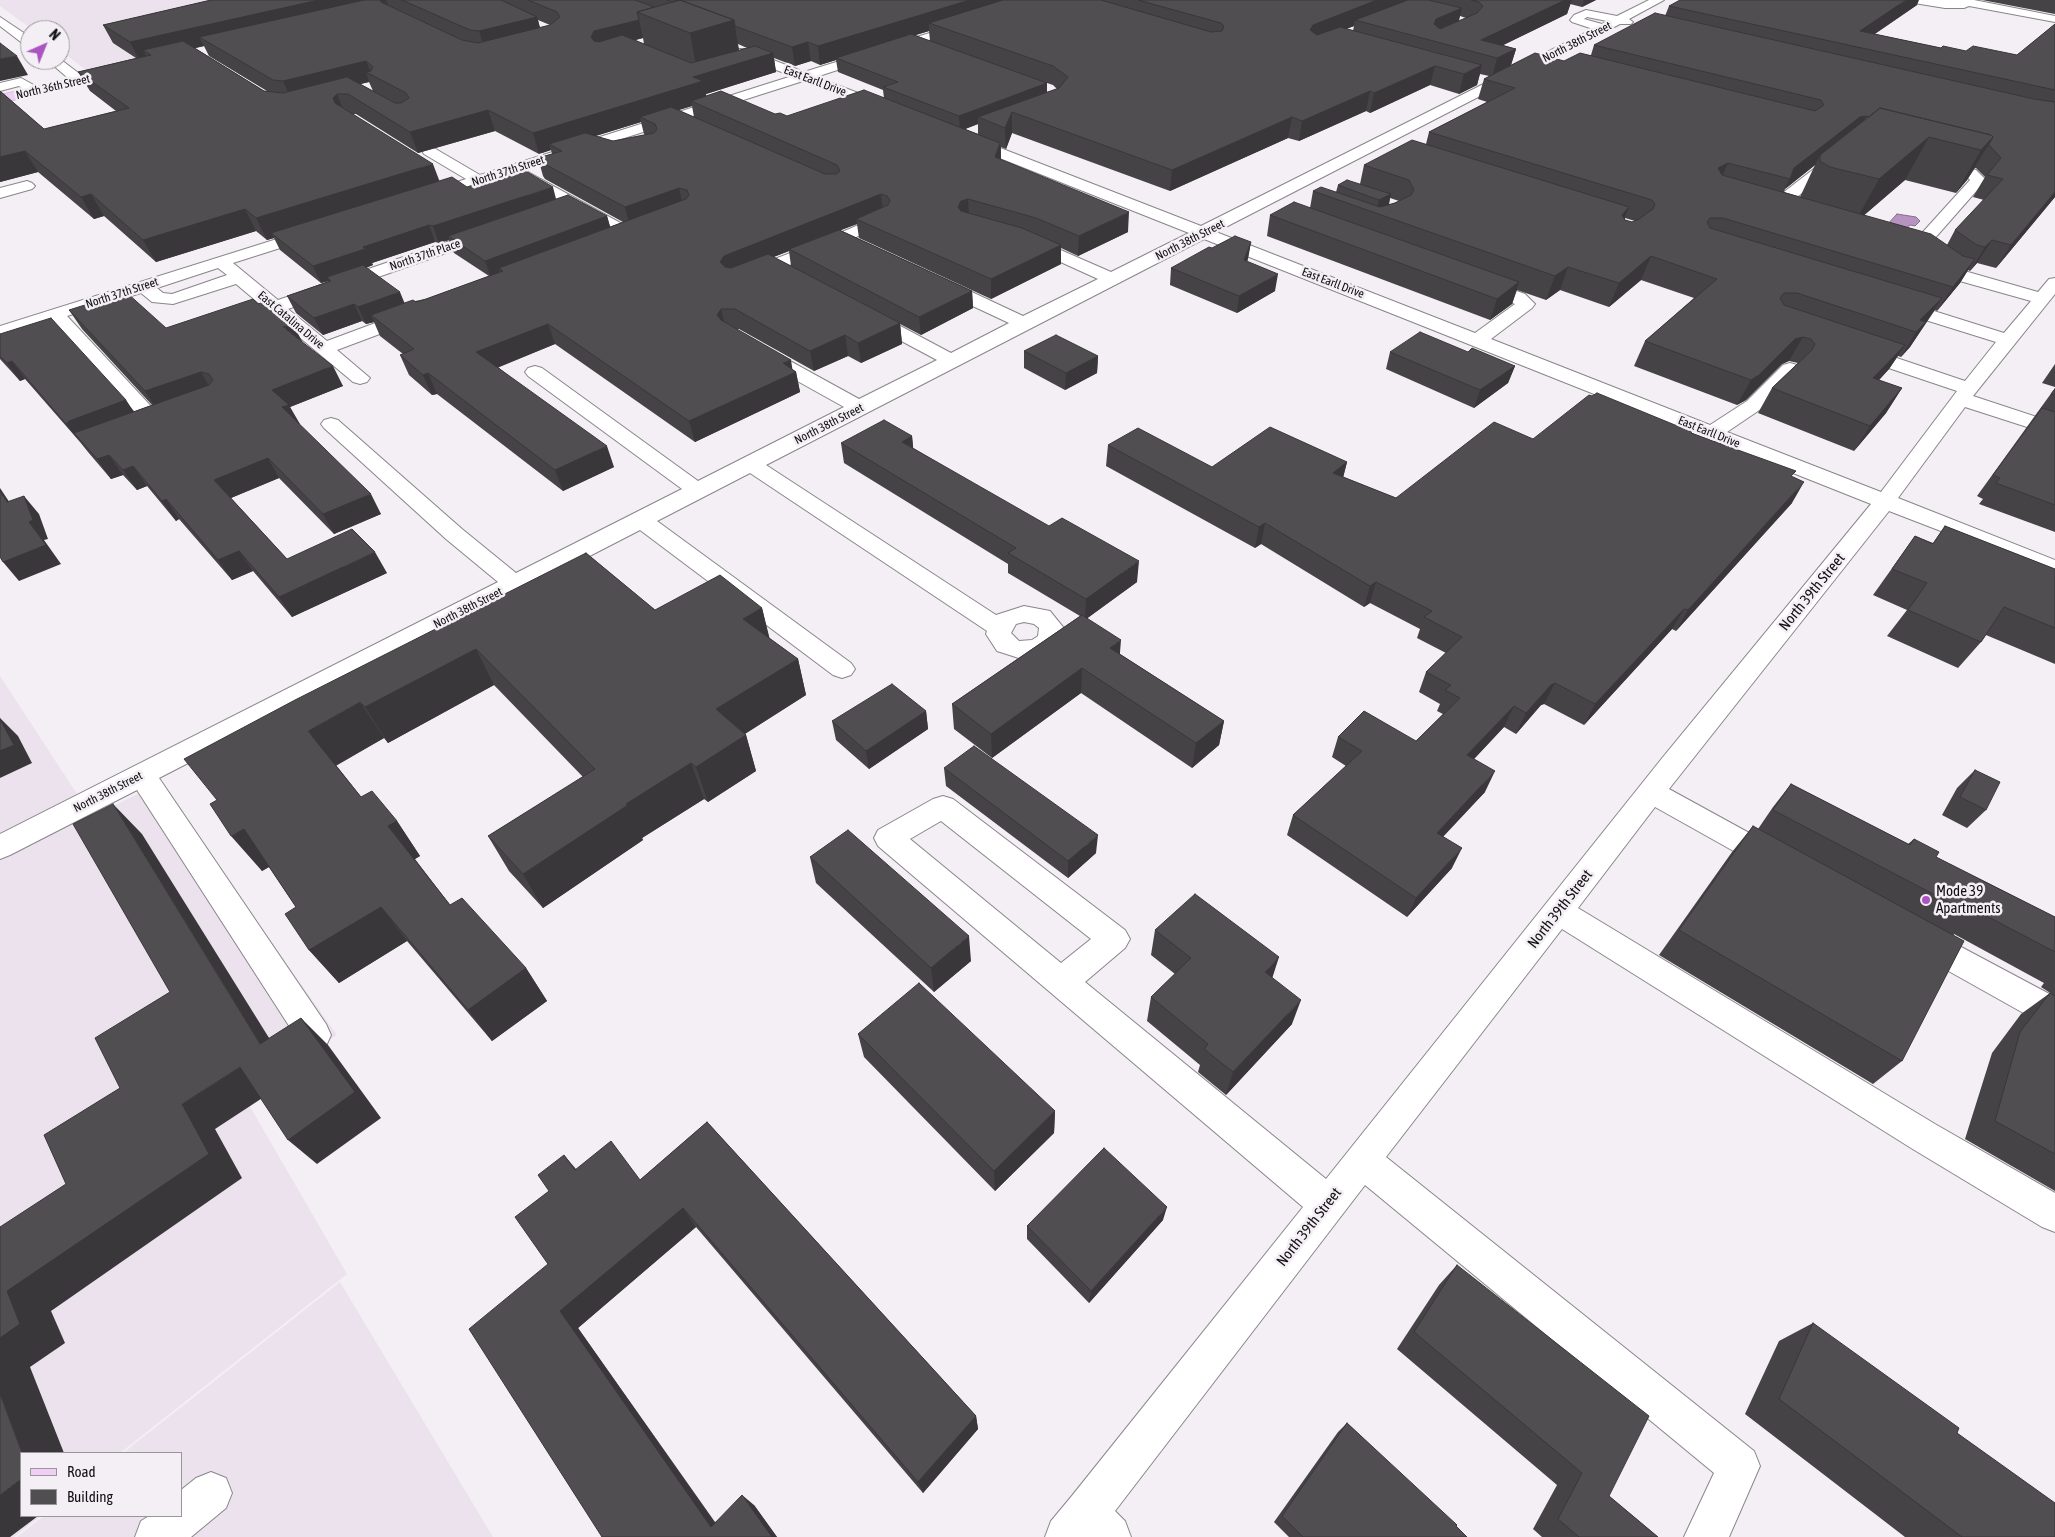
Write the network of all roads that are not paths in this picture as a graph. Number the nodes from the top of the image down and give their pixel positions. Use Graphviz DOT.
graph roads {
  1 [pos="1658,0"];
  2 [pos="1914,0"];
  3 [pos="1947,0"];
  4 [pos="1963,0"];
  5 [pos="1929,1"];
  6 [pos="1570,9"];
  7 [pos="1586,13"];
  8 [pos="2055,19"];
  9 [pos="0,20"];
  10 [pos="975,22"];
  11 [pos="1620,24"];
  12 [pos="20,35"];
  13 [pos="911,42"];
  14 [pos="722,45"];
  15 [pos="929,49"];
  16 [pos="757,59"];
  17 [pos="1543,59"];
  18 [pos="740,64"];
  19 [pos="1564,65"];
  20 [pos="134,68"];
  21 [pos="66,70"];
  22 [pos="803,77"];
  23 [pos="80,80"];
  24 [pos="0,87"];
  25 [pos="34,91"];
  26 [pos="0,99"];
  27 [pos="901,114"];
  28 [pos="676,117"];
  29 [pos="693,125"];
  30 [pos="982,130"];
  31 [pos="626,133"];
  32 [pos="644,142"];
  33 [pos="590,145"];
  34 [pos="1375,145"];
  35 [pos="1848,149"];
  36 [pos="429,152"];
  37 [pos="610,152"];
  38 [pos="1398,152"];
  39 [pos="1919,159"];
  40 [pos="512,169"];
  41 [pos="442,177"];
  42 [pos="478,180"];
  43 [pos="27,186"];
  44 [pos="458,186"];
  45 [pos="0,193"];
  46 [pos="413,201"];
  47 [pos="574,204"];
  48 [pos="1774,208"];
  49 [pos="555,210"];
  50 [pos="1801,215"];
  51 [pos="882,220"];
  52 [pos="1820,221"];
  53 [pos="647,227"];
  54 [pos="323,229"];
  55 [pos="499,229"];
  56 [pos="1204,232"];
  57 [pos="629,234"];
  58 [pos="1010,236"];
  59 [pos="841,238"];
  60 [pos="611,240"];
  61 [pos="1904,245"];
  62 [pos="858,246"];
  63 [pos="1922,250"];
  64 [pos="221,262"];
  65 [pos="919,274"];
  66 [pos="239,277"];
  67 [pos="1464,278"];
  68 [pos="1113,279"];
  69 [pos="144,286"];
  70 [pos="816,288"];
  71 [pos="2047,299"];
  72 [pos="1883,301"];
  73 [pos="1951,301"];
  74 [pos="850,306"];
  75 [pos="275,307"];
  76 [pos="426,310"];
  77 [pos="55,314"];
  78 [pos="1937,318"];
  79 [pos="1025,324"];
  80 [pos="0,332"];
  81 [pos="1923,334"];
  82 [pos="1478,340"];
  83 [pos="2008,340"];
  84 [pos="747,344"];
  85 [pos="1841,346"];
  86 [pos="325,348"];
  87 [pos="952,361"];
  88 [pos="1790,369"];
  89 [pos="535,372"];
  90 [pos="360,378"];
  91 [pos="1965,394"];
  92 [pos="860,408"];
  93 [pos="154,421"];
  94 [pos="331,424"];
  95 [pos="2055,430"];
  96 [pos="1711,433"];
  97 [pos="751,464"];
  98 [pos="698,491"];
  99 [pos="1884,502"];
  100 [pos="641,520"];
  101 [pos="2055,568"];
  102 [pos="515,584"];
  103 [pos="999,628"];
  104 [pos="842,669"];
  105 [pos="142,775"];
  106 [pos="1651,792"];
  107 [pos="0,847"];
  108 [pos="1793,871"];
  109 [pos="1558,911"];
  110 [pos="1897,928"];
  111 [pos="1061,982"];
  112 [pos="2055,1014"];
  113 [pos="314,1035"];
  114 [pos="1362,1160"];
  115 [pos="1328,1204"];
  116 [pos="2055,1214"];
  117 [pos="211,1493"];
  118 [pos="182,1517"];
  119 [pos="182,1517"];
  120 [pos="1087,1529"];
  121 [pos="157,1537"];
  122 [pos="1706,1537"];
  1 -- 11 [label="street, North 38th Street"];
  2 -- 5 [label="street"];
  3 -- 4 [label="street"];
  4 -- 5 [label="street"];
  4 -- 8 [label="street"];
  6 -- 7 [label="street"];
  7 -- 11 [label="street"];
  7 -- 11 [label="street"];
  9 -- 12 [label="street"];
  10 -- 13 [label="street, North 37th Street"];
  11 -- 17 [label="street, North 38th Street"];
  13 -- 15 [label="street"];
  13 -- 22 [label="street, North 37th Street"];
  14 -- 16 [label="street, East Earll Drive"];
  16 -- 18 [label="street"];
  16 -- 22 [label="street, East Earll Drive"];
  17 -- 19 [label="street"];
  17 -- 34 [label="street, North 38th Street"];
  20 -- 23 [label="main road, North 36th Street"];
  21 -- 23 [label="street"];
  22 -- 27 [label="street, East Earll Drive"];
  22 -- 28 [label="street, North 37th Street"];
  23 -- 25 [label="main road, North 36th Street"];
  24 -- 25 [label="street"];
  25 -- 26 [label="main road, North 36th Street"];
  28 -- 29 [label="street"];
  28 -- 31 [label="street, North 37th Street"];
  30 -- 56 [label="street, East Earll Drive"];
  31 -- 32 [label="street"];
  31 -- 33 [label="street, North 37th Street"];
  33 -- 37 [label="street"];
  33 -- 40 [label="street, North 37th Street"];
  34 -- 38 [label="street"];
  34 -- 56 [label="street, North 38th Street"];
  35 -- 50 [label="street"];
  36 -- 42 [label="street"];
  39 -- 63 [label="street"];
  40 -- 42 [label="street, North 37th Street"];
  40 -- 47 [label="street"];
  41 -- 44 [label="street"];
  42 -- 44 [label="street, North 37th Street"];
  43 -- 45 [label="street"];
  44 -- 46 [label="street, North 37th Street"];
  47 -- 49 [label="street"];
  47 -- 57 [label="street"];
  48 -- 50 [label="street"];
  50 -- 52 [label="street"];
  51 -- 59 [label="street"];
  53 -- 57 [label="street"];
  54 -- 64 [label="street, North 37th Street"];
  55 -- 75 [label="street, North 37th Place"];
  56 -- 68 [label="street, North 38th Street"];
  56 -- 82 [label="street, East Earll Drive"];
  57 -- 60 [label="street"];
  58 -- 68 [label="street"];
  59 -- 62 [label="street"];
  59 -- 70 [label="street"];
  61 -- 63 [label="street"];
  63 -- 71 [label="street"];
  64 -- 66 [label="street, East Catalina Drive"];
  64 -- 69 [label="street, North 37th Street"];
  65 -- 79 [label="street"];
  66 -- 69 [label="street"];
  66 -- 75 [label="street, East Catalina Drive"];
  67 -- 82 [label="street"];
  68 -- 79 [label="street, North 38th Street"];
  69 -- 77 [label="street, North 37th Street"];
  71 -- 83 [label="street, North 39th Street"];
  72 -- 78 [label="street"];
  73 -- 78 [label="street"];
  74 -- 87 [label="street"];
  75 -- 86 [label="street, East Catalina Drive"];
  76 -- 86 [label="street"];
  77 -- 80 [label="street, North 37th Street"];
  77 -- 93 [label="street"];
  78 -- 81 [label="street"];
  78 -- 83 [label="street"];
  79 -- 87 [label="street, North 38th Street"];
  82 -- 96 [label="street, East Earll Drive"];
  83 -- 91 [label="street, North 39th Street"];
  84 -- 92 [label="street"];
  85 -- 91 [label="street"];
  86 -- 90 [label="street, East Catalina Drive"];
  87 -- 92 [label="street, North 38th Street"];
  88 -- 96 [label="street"];
  89 -- 98 [label="street"];
  91 -- 95 [label="street"];
  91 -- 99 [label="street, North 39th Street"];
  92 -- 97 [label="street, North 38th Street"];
  94 -- 102 [label="street"];
  96 -- 99 [label="street, East Earll Drive"];
  97 -- 98 [label="street, North 38th Street"];
  97 -- 103 [label="street"];
  98 -- 100 [label="street, North 38th Street"];
  99 -- 101 [label="street, East Earll Drive"];
  99 -- 106 [label="street, North 39th Street"];
  100 -- 102 [label="street, North 38th Street"];
  100 -- 104 [label="street"];
  102 -- 105 [label="street, North 38th Street"];
  105 -- 107 [label="street, North 38th Street"];
  105 -- 113 [label="street"];
  106 -- 108 [label="street"];
  106 -- 109 [label="street, North 39th Street"];
  109 -- 114 [label="street, North 39th Street"];
  109 -- 116 [label="street"];
  110 -- 112 [label="street"];
  111 -- 111 [label="street"];
  111 -- 115 [label="street"];
  114 -- 115 [label="street, North 39th Street"];
  114 -- 122 [label="street"];
  115 -- 120 [label="street, North 39th Street"];
  117 -- 118 [label="street"];
  119 -- 121 [label="street"];
}
